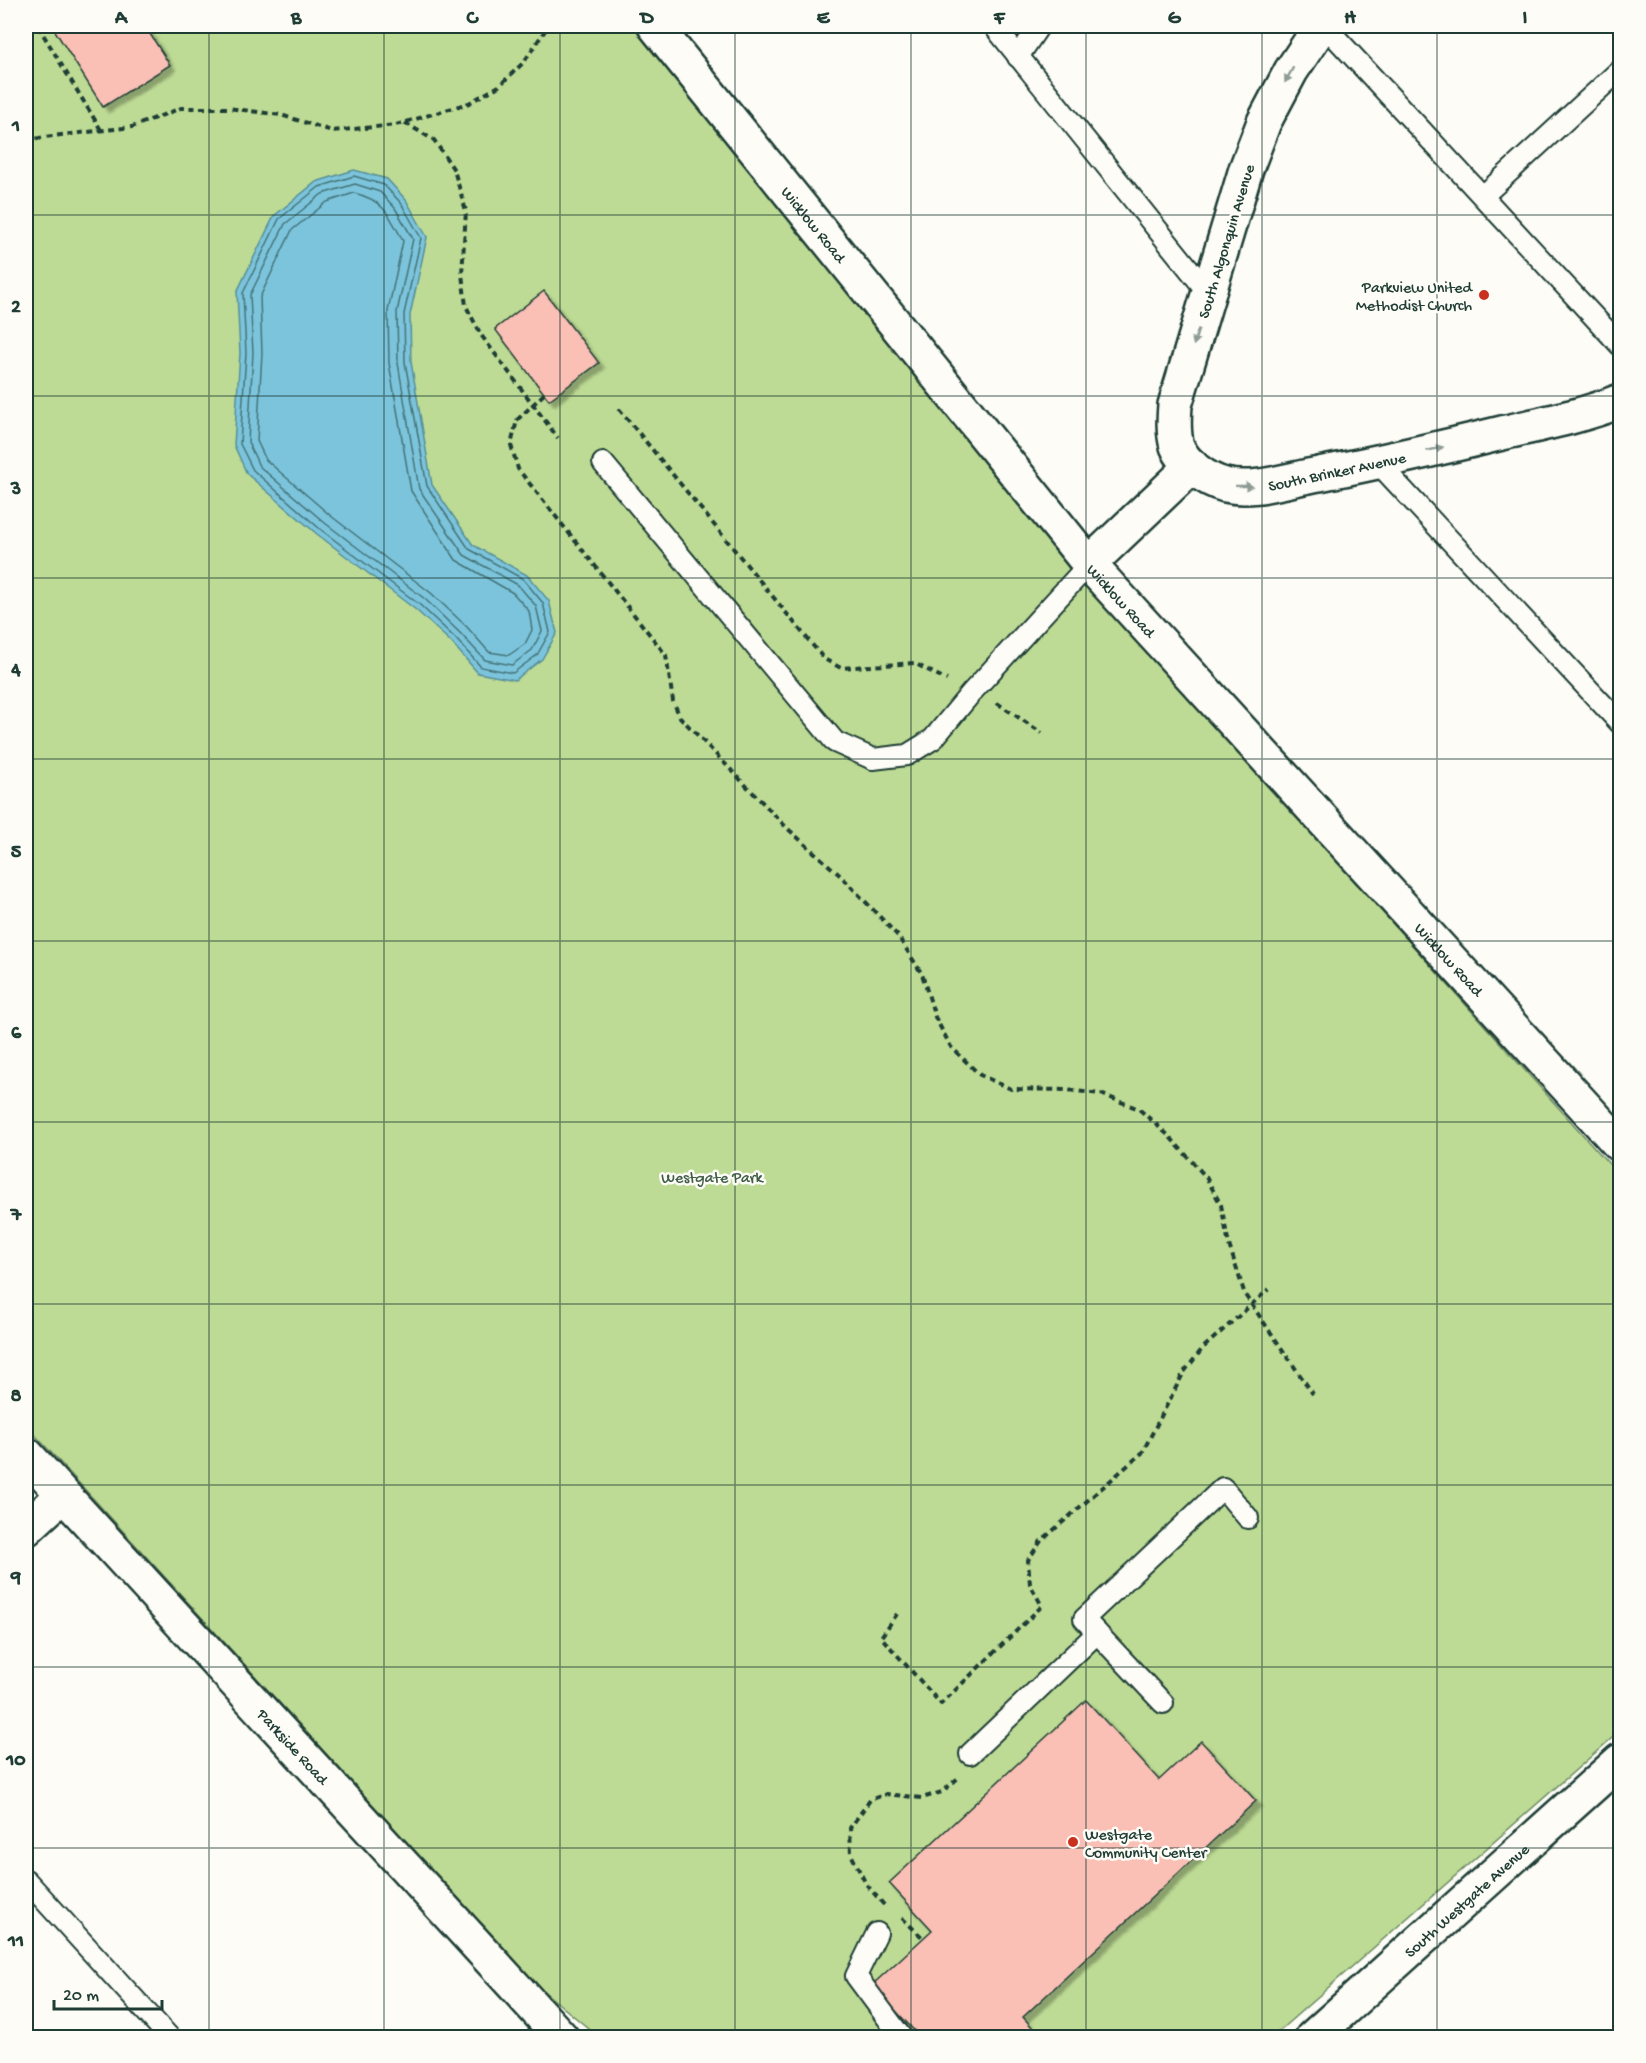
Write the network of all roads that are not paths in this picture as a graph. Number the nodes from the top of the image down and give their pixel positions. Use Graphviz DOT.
graph roads {
  1 [pos="655,26"];
  2 [pos="994,26"];
  3 [pos="1039,26"];
  4 [pos="1323,26"];
  5 [pos="1018,57"];
  6 [pos="1620,70"];
  7 [pos="1483,195"];
  8 [pos="1210,295"];
  9 [pos="1620,345"];
  10 [pos="1620,401"];
  11 [pos="603,463"];
  12 [pos="1378,463"];
  13 [pos="1191,466"];
  14 [pos="1089,564"];
  15 [pos="1620,723"];
  16 [pos="1620,1145"];
  17 [pos="26,1454"];
  18 [pos="63,1494"];
  19 [pos="1248,1518"];
  20 [pos="26,1529"];
  21 [pos="1097,1633"];
  22 [pos="1163,1703"];
  23 [pos="970,1755"];
  24 [pos="1620,1761"];
  25 [pos="26,1880"];
  26 [pos="877,1933"];
  27 [pos="559,2033"];
  28 [pos="170,2037"];
  29 [pos="902,2037"];
  30 [pos="1312,2037"];
  1 -- 14 [label="street, Wicklow Road"];
  2 -- 5 [label="lane"];
  3 -- 5 [label="lane"];
  4 -- 7 [label="lane"];
  4 -- 8 [label="street, South Algonquin Avenue, one-way"];
  5 -- 8 [label="lane"];
  6 -- 7 [label="lane"];
  7 -- 9 [label="lane"];
  8 -- 13 [label="street, South Algonquin Avenue, one-way"];
  12 -- 10 [label="street, South Brinker Avenue, one-way"];
  11 -- 14 [label="lane"];
  13 -- 12 [label="street, South Brinker Avenue, one-way"];
  12 -- 15 [label="lane"];
  13 -- 14 [label="street"];
  14 -- 16 [label="street, Wicklow Road"];
  17 -- 18 [label="street, Parkside Road"];
  18 -- 20 [label="street"];
  18 -- 27 [label="street, Parkside Road"];
  19 -- 21 [label="lane"];
  21 -- 22 [label="lane"];
  21 -- 23 [label="lane"];
  24 -- 30 [label="street, South Westgate Avenue"];
  25 -- 28 [label="lane"];
  26 -- 29 [label="lane"];
}
